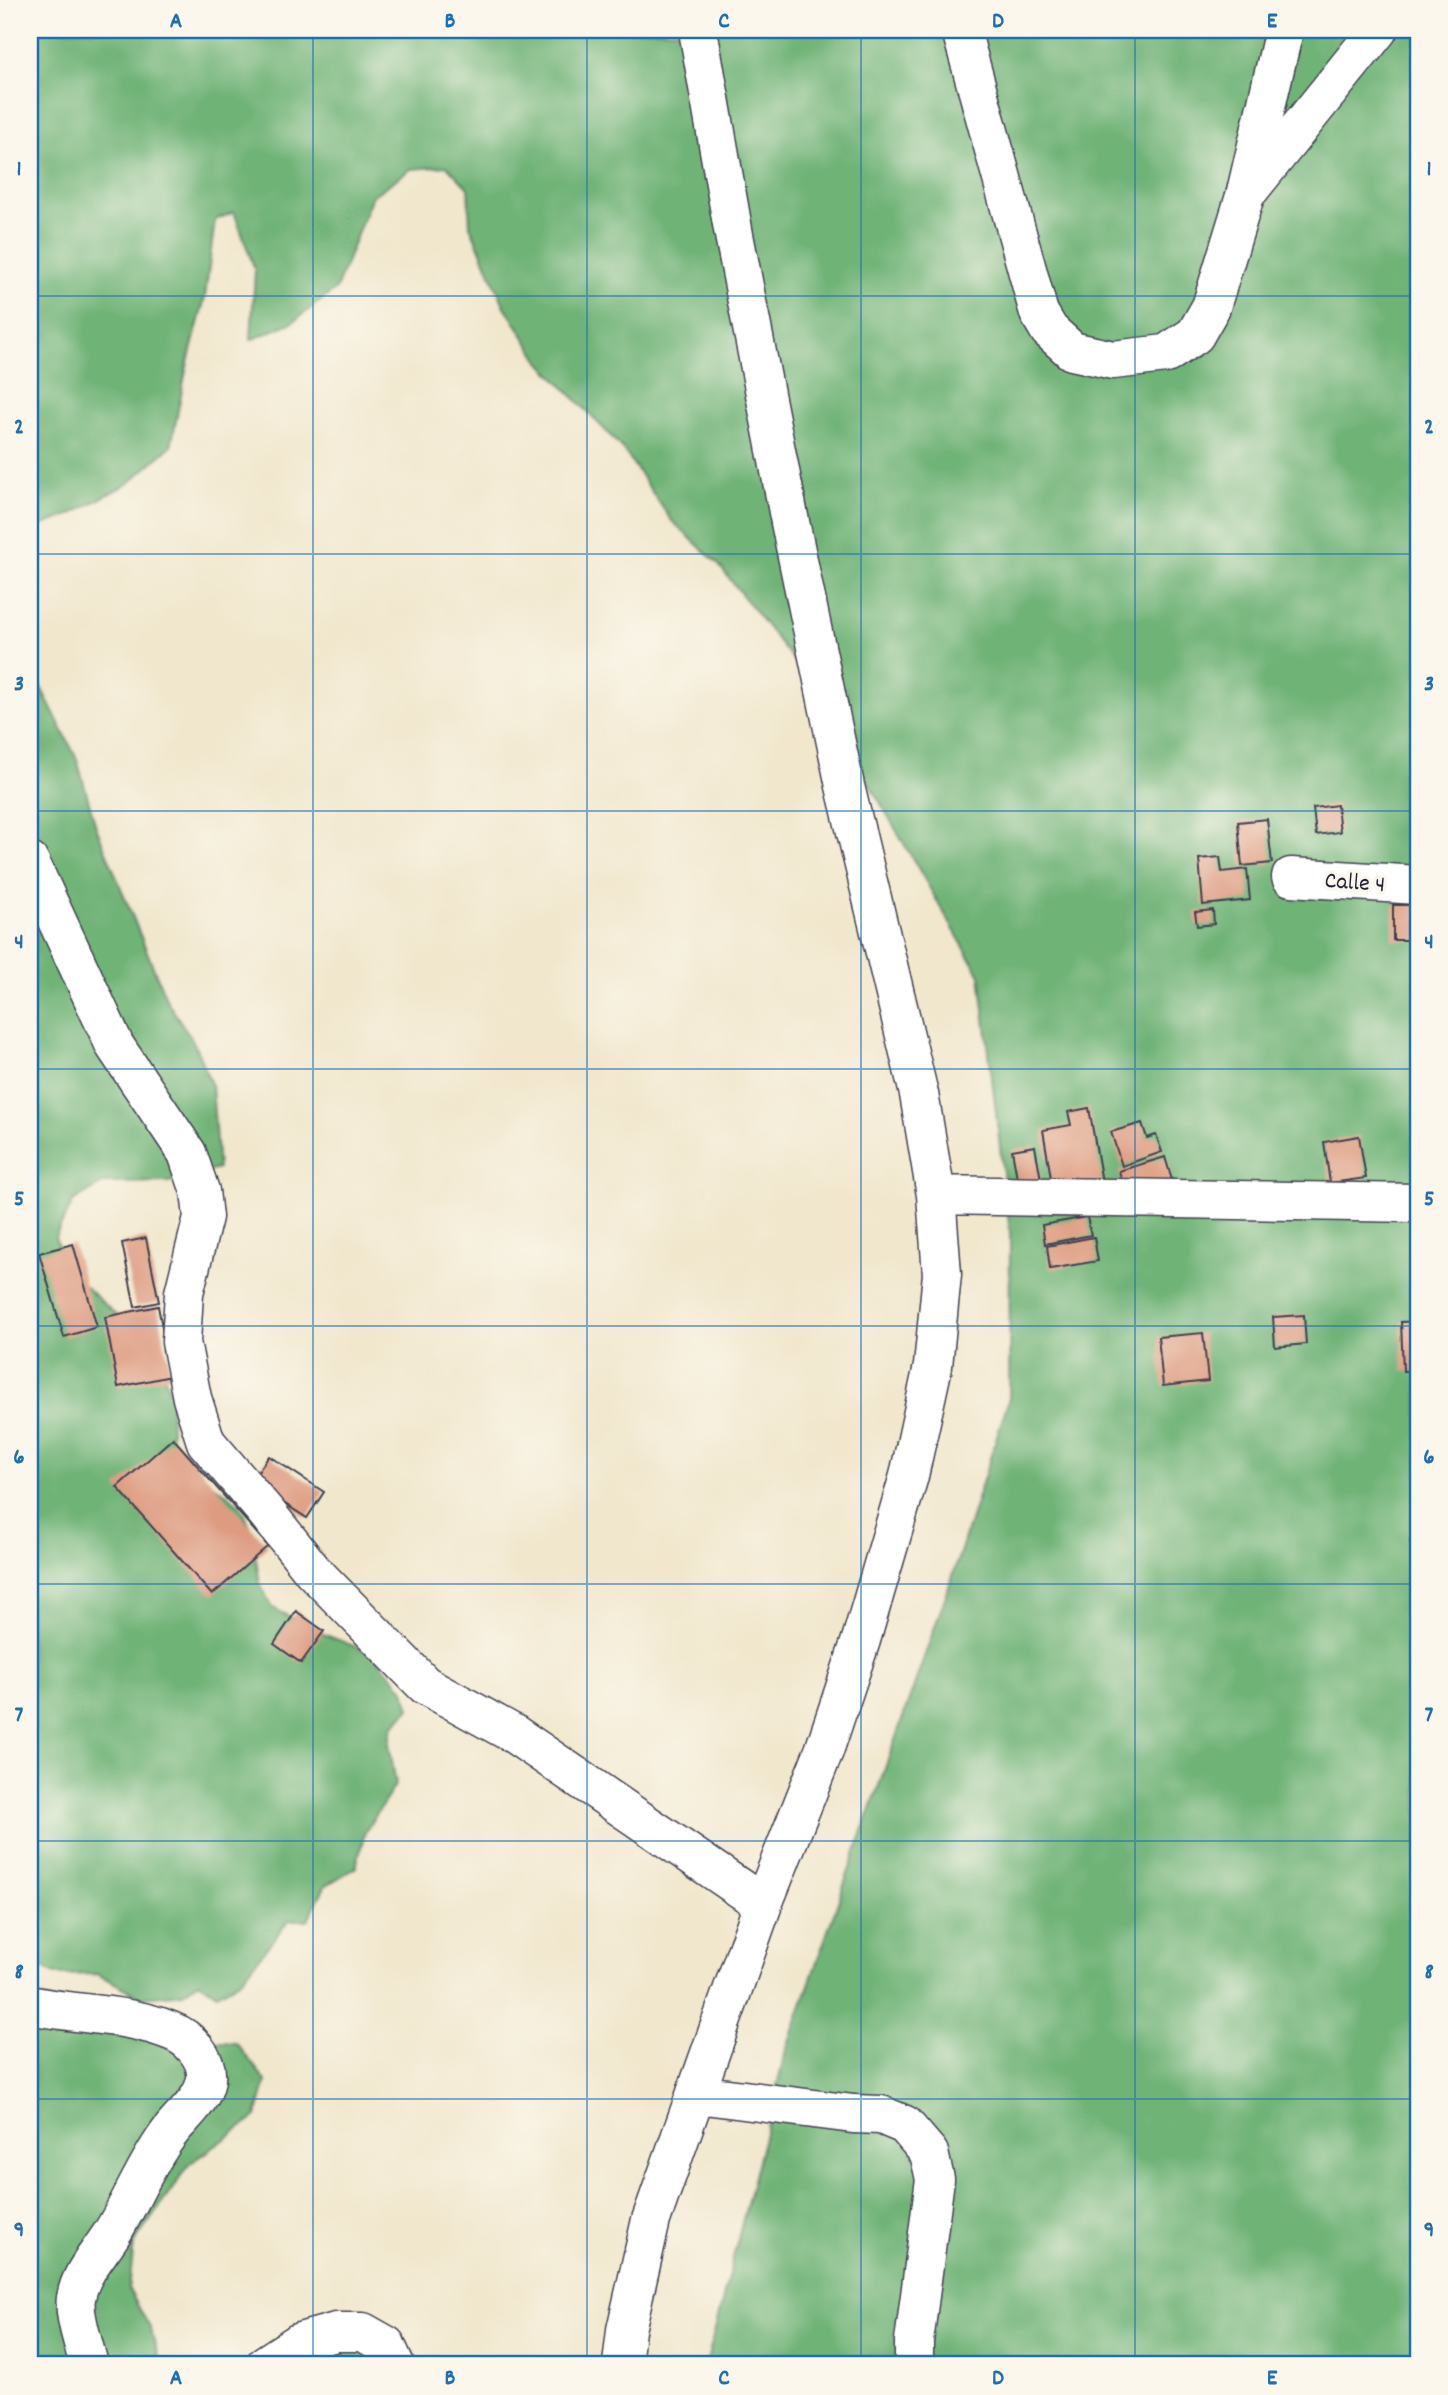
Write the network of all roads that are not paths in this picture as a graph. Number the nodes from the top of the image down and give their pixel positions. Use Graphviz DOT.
graph roads {
  1 [pos="698,30"];
  2 [pos="961,30"];
  3 [pos="1284,30"];
  4 [pos="1378,30"];
  5 [pos="1245,196"];
  6 [pos="30,862"];
  7 [pos="1291,877"];
  8 [pos="1418,885"];
  9 [pos="936,1195"];
  10 [pos="1418,1203"];
  11 [pos="763,1904"];
  12 [pos="30,2005"];
  13 [pos="697,2094"];
  14 [pos="89,2365"];
  15 [pos="265,2365"];
  16 [pos="395,2365"];
  17 [pos="622,2365"];
  18 [pos="914,2365"];
  1 -- 9 [label="street"];
  2 -- 5 [label="street"];
  3 -- 5 [label="street"];
  4 -- 5 [label="street"];
  6 -- 11 [label="street"];
  7 -- 8 [label="street, Calle 4"];
  9 -- 10 [label="street"];
  9 -- 11 [label="street"];
  11 -- 13 [label="street"];
  12 -- 14 [label="street"];
  13 -- 17 [label="street"];
  13 -- 18 [label="street"];
  15 -- 16 [label="street"];
}
